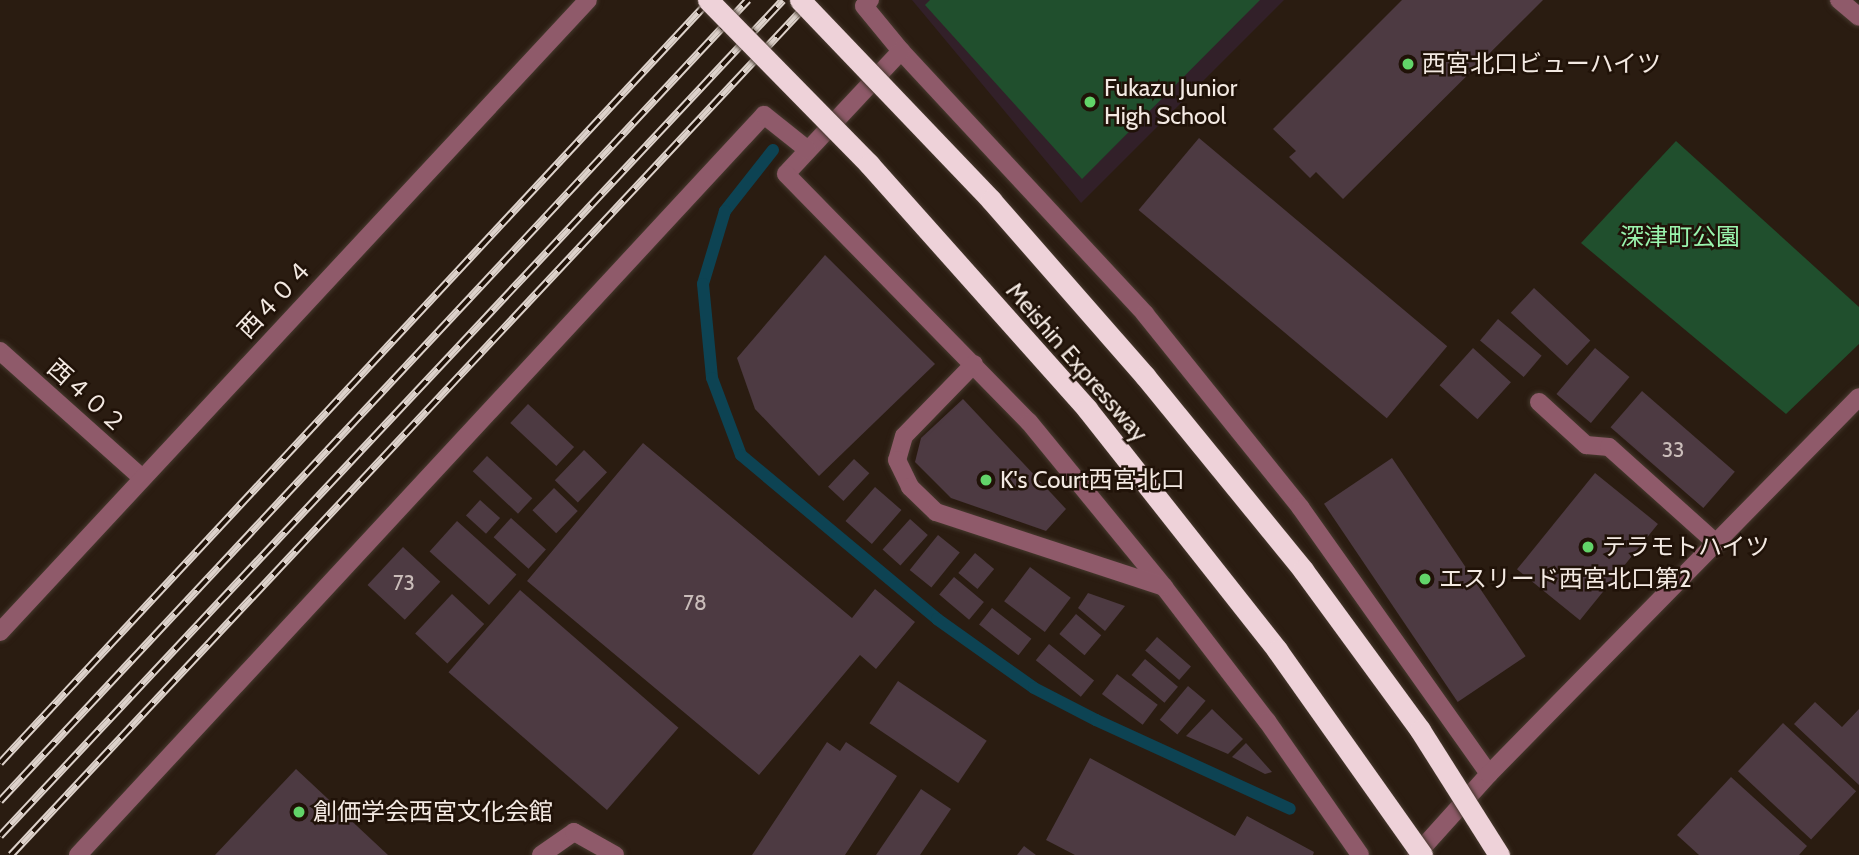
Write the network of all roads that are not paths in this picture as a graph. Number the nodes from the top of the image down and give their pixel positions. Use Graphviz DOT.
graph roads {
  1 [pos="588,0"];
  2 [pos="708,0"];
  3 [pos="800,0"];
  4 [pos="870,0"];
  5 [pos="1839,0"];
  6 [pos="1859,17"];
  7 [pos="901,51"];
  8 [pos="808,150"];
  9 [pos="0,351"];
  10 [pos="974,364"];
  11 [pos="1859,397"];
  12 [pos="1539,402"];
  13 [pos="142,478"];
  14 [pos="1716,543"];
  15 [pos="1164,587"];
  16 [pos="0,632"];
  17 [pos="1489,774"];
  18 [pos="78,855"];
  19 [pos="541,855"];
  20 [pos="615,855"];
  21 [pos="1360,855"];
  22 [pos="1416,855"];
  23 [pos="1422,855"];
  24 [pos="1499,855"];
  1 -- 13 [label="street, 西４０４"];
  2 -- 23 [label="highway, Meishin Expressway, bridge"];
  3 -- 24 [label="highway, Meishin Expressway, bridge"];
  4 -- 7 [label="street"];
  5 -- 6 [label="street"];
  7 -- 8 [label="street"];
  7 -- 17 [label="street"];
  8 -- 10 [label="street"];
  8 -- 18 [label="street"];
  9 -- 13 [label="street, 西４０２"];
  10 -- 15 [label="street"];
  10 -- 15 [label="street"];
  11 -- 14 [label="street"];
  12 -- 14 [label="street"];
  13 -- 16 [label="street, 西４０４"];
  14 -- 17 [label="street"];
  15 -- 21 [label="street"];
  17 -- 22 [label="street"];
  19 -- 20 [label="street"];
}
